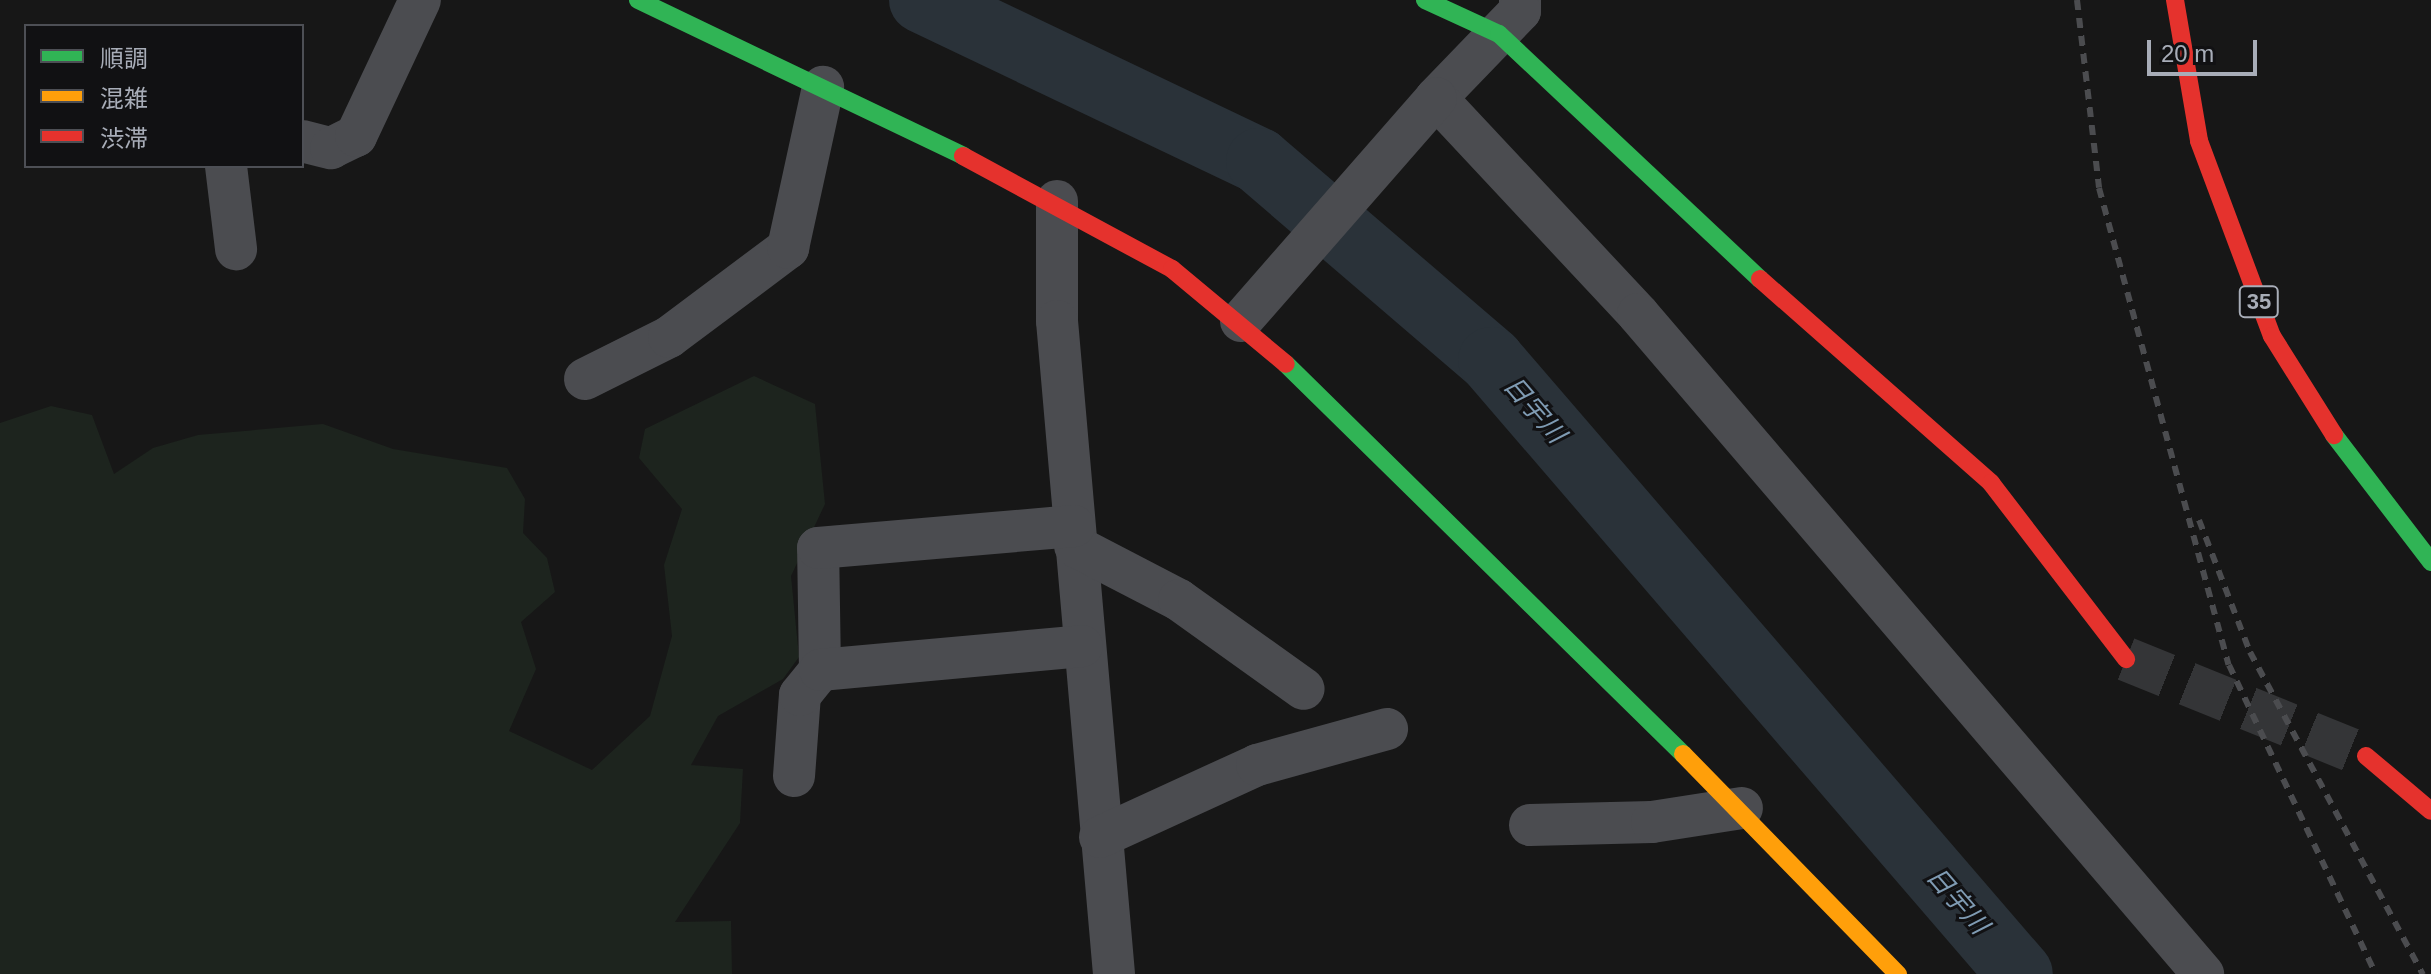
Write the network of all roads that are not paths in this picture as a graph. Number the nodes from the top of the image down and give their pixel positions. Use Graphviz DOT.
graph roads {
  1 [pos="420,0"];
  2 [pos="638,0"];
  3 [pos="1425,0"];
  4 [pos="2175,0"];
  5 [pos="1510,17"];
  6 [pos="823,87"];
  7 [pos="1436,98"];
  8 [pos="304,141"];
  9 [pos="226,168"];
  10 [pos="1057,201"];
  11 [pos="236,249"];
  12 [pos="1241,321"];
  13 [pos="585,379"];
  14 [pos="1074,536"];
  15 [pos="2431,562"];
  16 [pos="1082,646"];
  17 [pos="2126,659"];
  18 [pos="820,670"];
  19 [pos="1304,689"];
  20 [pos="1387,729"];
  21 [pos="2366,756"];
  22 [pos="794,776"];
  23 [pos="1742,808"];
  24 [pos="2431,811"];
  25 [pos="1530,825"];
  26 [pos="1100,837"];
  27 [pos="1114,974"];
  28 [pos="1898,974"];
  29 [pos="2203,974"];
  1 -- 8 [label="street"];
  2 -- 6 [label="main road"];
  3 -- 5 [label="main road"];
  4 -- 15 [label="main road, 35"];
  5 -- 7 [label="street"];
  5 -- 17 [label="main road"];
  6 -- 10 [label="main road"];
  6 -- 13 [label="street"];
  7 -- 12 [label="street"];
  7 -- 29 [label="street"];
  9 -- 11 [label="street"];
  10 -- 12 [label="main road"];
  10 -- 14 [label="street"];
  12 -- 23 [label="main road"];
  14 -- 16 [label="street"];
  14 -- 18 [label="street"];
  14 -- 19 [label="street"];
  16 -- 18 [label="street"];
  16 -- 26 [label="street"];
  18 -- 22 [label="street"];
  20 -- 26 [label="street"];
  21 -- 24 [label="main road"];
  23 -- 25 [label="street"];
  23 -- 28 [label="main road"];
  26 -- 27 [label="street"];
}
